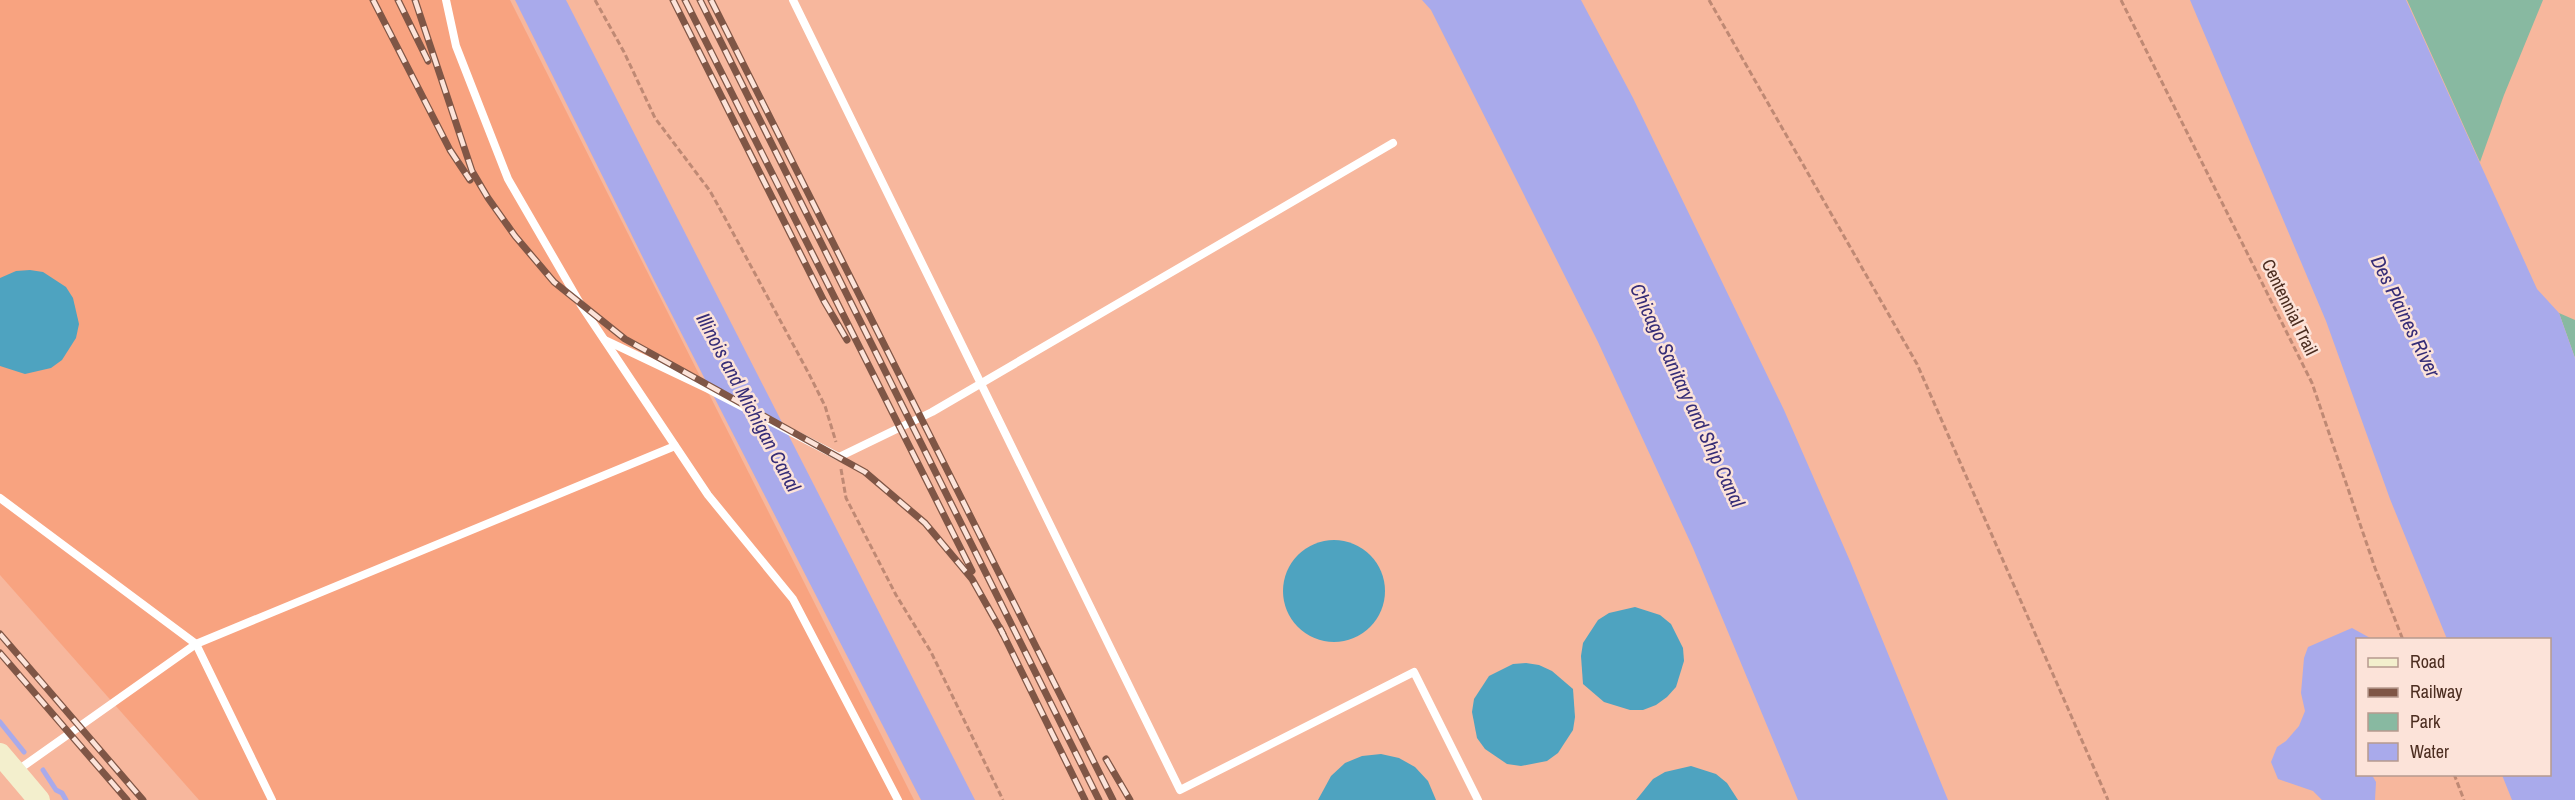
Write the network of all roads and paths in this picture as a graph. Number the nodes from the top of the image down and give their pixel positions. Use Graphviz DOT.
graph roads {
  1 [pos="446,0"];
  2 [pos="595,0"];
  3 [pos="793,0"];
  4 [pos="1709,0"];
  5 [pos="2121,0"];
  6 [pos="1393,144"];
  7 [pos="604,340"];
  8 [pos="981,383"];
  9 [pos="675,446"];
  10 [pos="839,457"];
  11 [pos="0,498"];
  12 [pos="2403,638"];
  13 [pos="196,644"];
  14 [pos="0,754"];
  15 [pos="15,772"];
  16 [pos="2455,776"];
  17 [pos="39,800"];
  18 [pos="272,800"];
  19 [pos="898,800"];
  20 [pos="1003,800"];
  21 [pos="1478,800"];
  22 [pos="2108,800"];
  23 [pos="2464,800"];
  1 -- 7 [label="lane"];
  2 -- 10 [label="path"];
  3 -- 8 [label="lane"];
  4 -- 22 [label="path"];
  5 -- 12 [label="path, Centennial Trail"];
  6 -- 8 [label="lane"];
  7 -- 9 [label="lane"];
  7 -- 10 [label="lane"];
  8 -- 10 [label="lane"];
  8 -- 21 [label="lane"];
  9 -- 13 [label="lane"];
  9 -- 19 [label="lane"];
  10 -- 20 [label="path"];
  11 -- 13 [label="lane"];
  13 -- 15 [label="lane"];
  13 -- 18 [label="lane"];
  14 -- 15 [label="main road"];
  15 -- 17 [label="main road"];
  16 -- 23 [label="path"];
}
